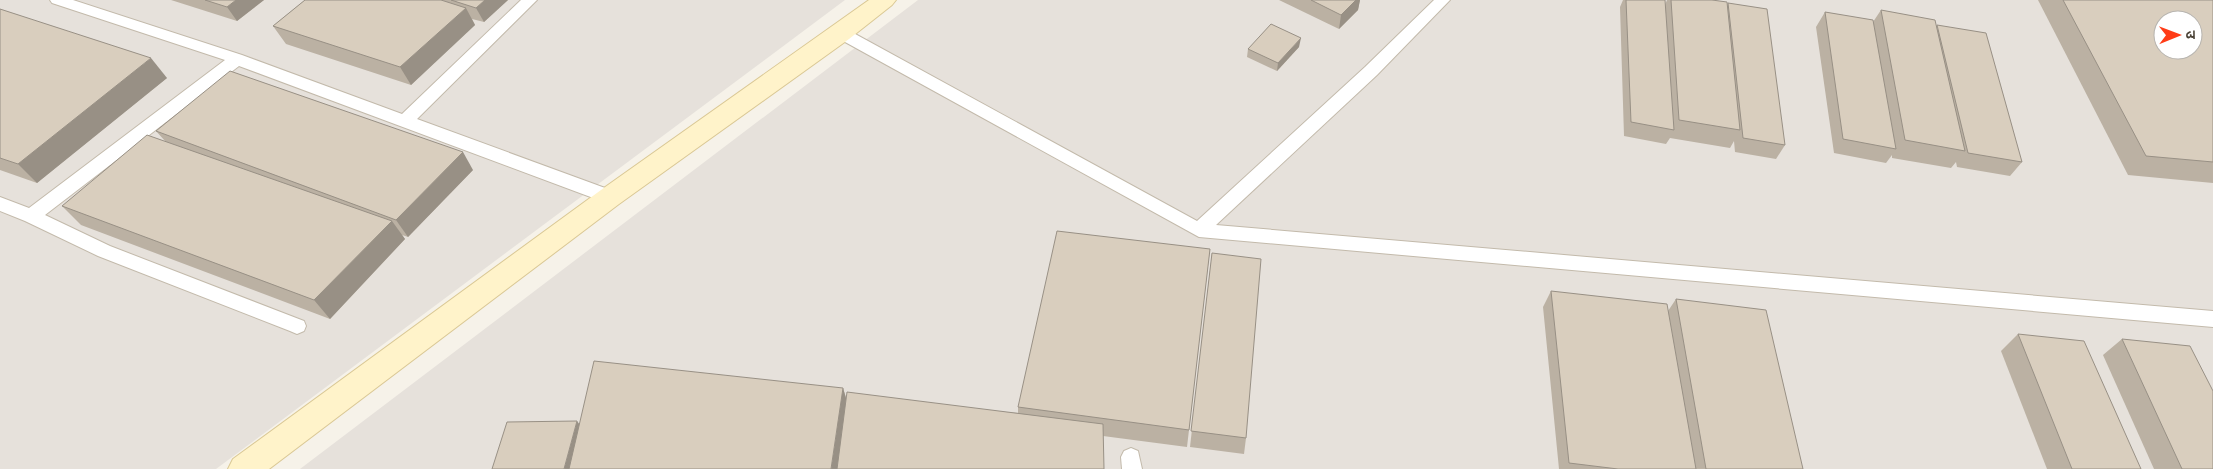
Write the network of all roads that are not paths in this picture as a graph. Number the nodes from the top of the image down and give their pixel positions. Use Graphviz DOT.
graph roads {
  1 [pos="57,0"];
  2 [pos="530,0"];
  3 [pos="884,0"];
  4 [pos="1443,0"];
  5 [pos="841,33"];
  6 [pos="237,59"];
  7 [pos="406,121"];
  8 [pos="610,197"];
  9 [pos="0,204"];
  10 [pos="31,216"];
  11 [pos="1199,230"];
  12 [pos="2213,319"];
  13 [pos="297,326"];
  14 [pos="244,469"];
  1 -- 6 [label="lane"];
  2 -- 7 [label="lane"];
  3 -- 5 [label="street"];
  4 -- 11 [label="lane"];
  5 -- 8 [label="street"];
  5 -- 11 [label="lane"];
  6 -- 7 [label="lane"];
  6 -- 10 [label="lane"];
  7 -- 8 [label="lane"];
  8 -- 14 [label="street"];
  9 -- 10 [label="lane"];
  10 -- 13 [label="lane"];
  11 -- 12 [label="lane"];
}
